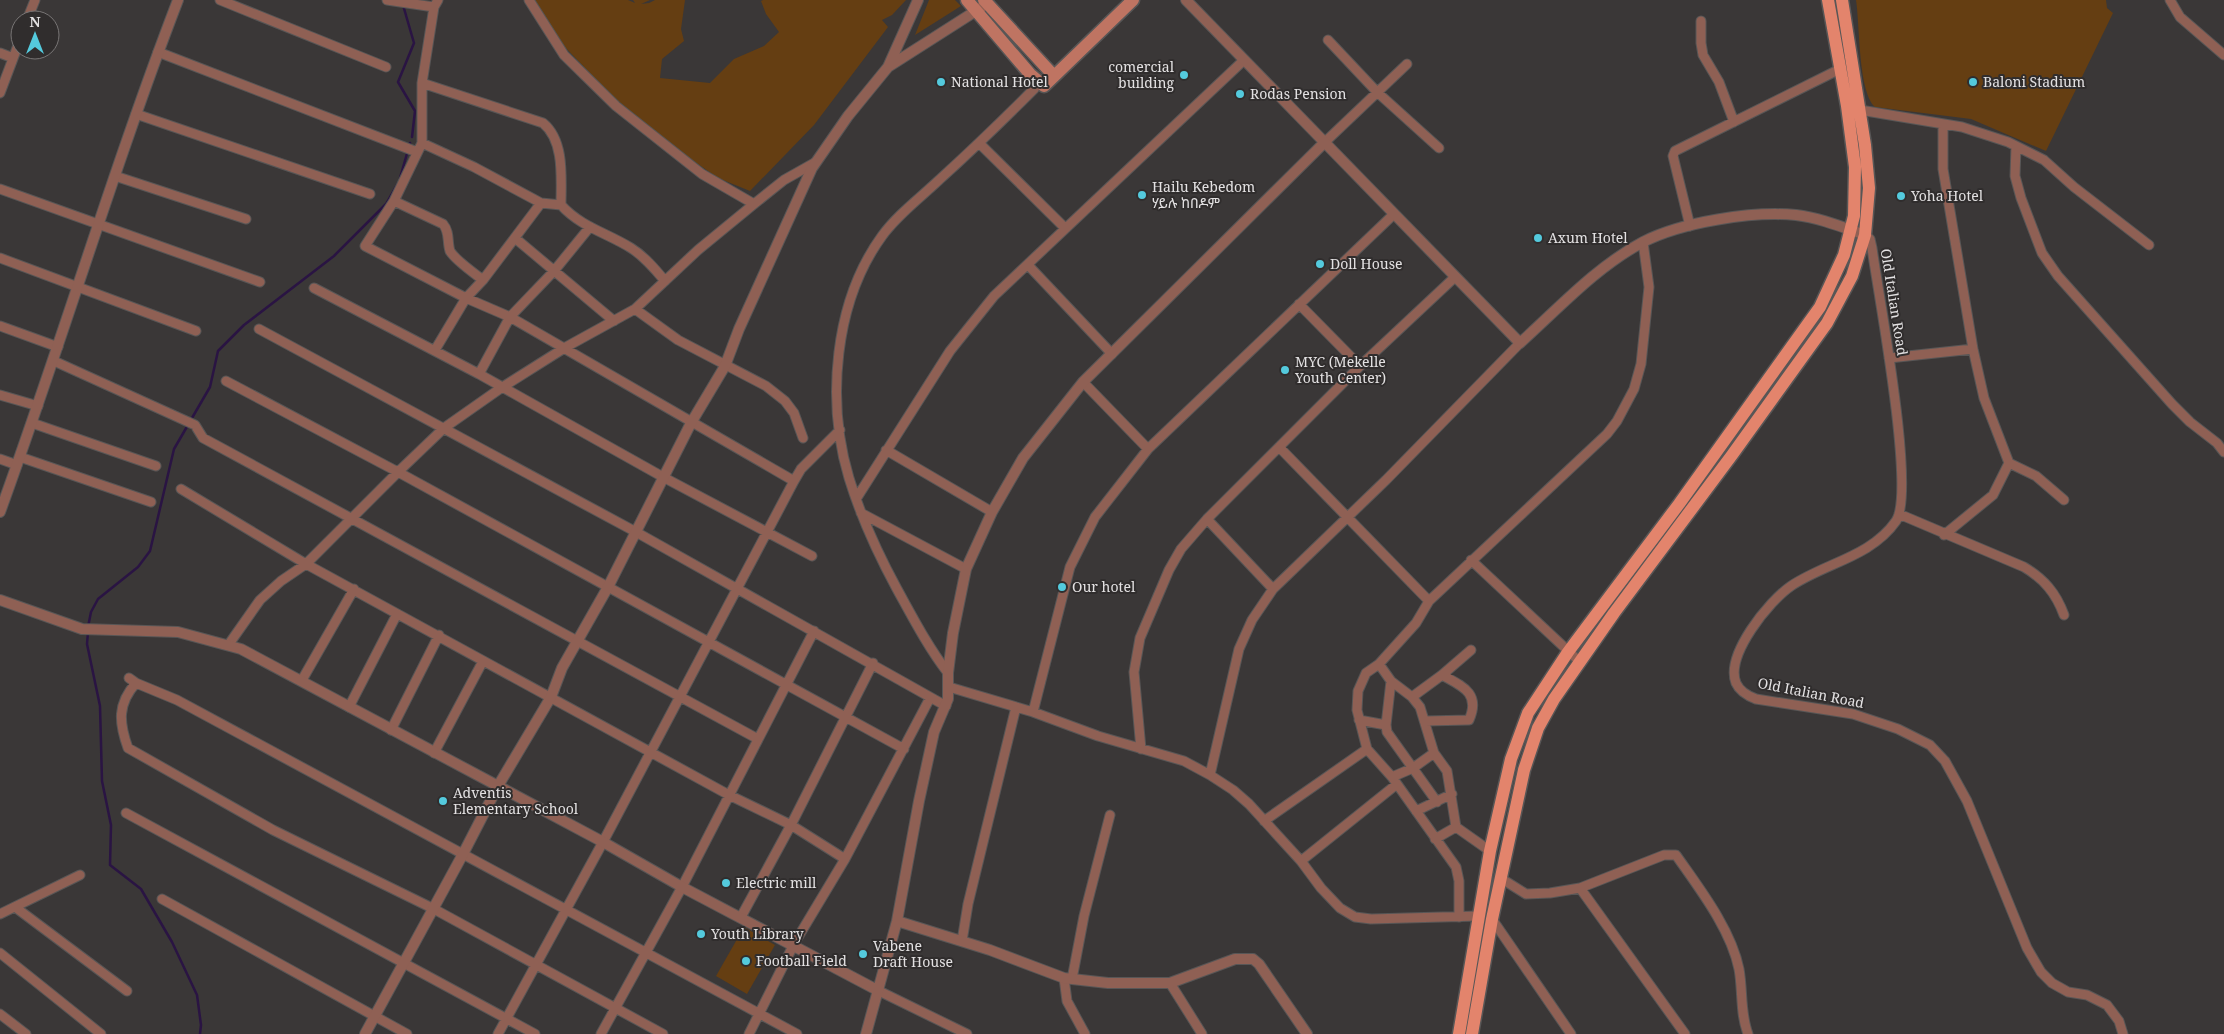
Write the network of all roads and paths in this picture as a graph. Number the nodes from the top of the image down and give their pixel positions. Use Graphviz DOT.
graph roads {
  1 [pos="178,0"];
  2 [pos="220,0"];
  3 [pos="529,0"];
  4 [pos="918,0"];
  5 [pos="967,0"];
  6 [pos="1121,0"];
  7 [pos="1133,0"];
  8 [pos="1186,0"];
  9 [pos="1828,0"];
  10 [pos="1842,0"];
  11 [pos="2170,0"];
  12 [pos="390,1"];
  13 [pos="436,3"];
  14 [pos="985,3"];
  15 [pos="1701,21"];
  16 [pos="1328,40"];
  17 [pos="158,52"];
  18 [pos="2224,55"];
  19 [pos="12,60"];
  20 [pos="1244,60"];
  21 [pos="1407,64"];
  22 [pos="386,67"];
  23 [pos="888,67"];
  24 [pos="1840,69"];
  25 [pos="1052,73"];
  26 [pos="422,83"];
  27 [pos="1039,85"];
  28 [pos="1377,92"];
  29 [pos="0,93"];
  30 [pos="1860,110"];
  31 [pos="136,114"];
  32 [pos="1734,122"];
  33 [pos="1943,124"];
  34 [pos="1325,142"];
  35 [pos="422,143"];
  36 [pos="979,143"];
  37 [pos="2016,146"];
  38 [pos="1439,148"];
  39 [pos="417,152"];
  40 [pos="816,162"];
  41 [pos="115,176"];
  42 [pos="0,189"];
  43 [pos="370,194"];
  44 [pos="394,201"];
  45 [pos="541,203"];
  46 [pos="754,204"];
  47 [pos="561,205"];
  48 [pos="1394,214"];
  49 [pos="246,219"];
  50 [pos="100,225"];
  51 [pos="1690,226"];
  52 [pos="589,228"];
  53 [pos="1065,228"];
  54 [pos="1851,230"];
  55 [pos="1865,234"];
  56 [pos="515,238"];
  57 [pos="1643,242"];
  58 [pos="2149,245"];
  59 [pos="0,258"];
  60 [pos="1028,265"];
  61 [pos="554,271"];
  62 [pos="1455,277"];
  63 [pos="483,280"];
  64 [pos="665,281"];
  65 [pos="260,282"];
  66 [pos="78,286"];
  67 [pos="314,288"];
  68 [pos="466,298"];
  69 [pos="1299,304"];
  70 [pos="635,309"];
  71 [pos="510,317"];
  72 [pos="614,321"];
  73 [pos="0,326"];
  74 [pos="259,328"];
  75 [pos="196,330"];
  76 [pos="1520,343"];
  77 [pos="58,347"];
  78 [pos="566,347"];
  79 [pos="1973,349"];
  80 [pos="435,350"];
  81 [pos="1112,354"];
  82 [pos="1889,358"];
  83 [pos="54,361"];
  84 [pos="725,366"];
  85 [pos="1360,366"];
  86 [pos="479,374"];
  87 [pos="226,381"];
  88 [pos="1083,382"];
  89 [pos="501,388"];
  90 [pos="0,396"];
  91 [pos="38,406"];
  92 [pos="32,423"];
  93 [pos="691,423"];
  94 [pos="444,428"];
  95 [pos="840,430"];
  96 [pos="803,438"];
  97 [pos="1279,447"];
  98 [pos="1148,449"];
  99 [pos="886,450"];
  100 [pos="2224,452"];
  101 [pos="0,459"];
  102 [pos="19,461"];
  103 [pos="2009,463"];
  104 [pos="156,466"];
  105 [pos="398,472"];
  106 [pos="663,477"];
  107 [pos="794,481"];
  108 [pos="181,489"];
  109 [pos="856,499"];
  110 [pos="2064,500"];
  111 [pos="151,502"];
  112 [pos="0,512"];
  113 [pos="992,512"];
  114 [pos="861,513"];
  115 [pos="1899,514"];
  116 [pos="1348,517"];
  117 [pos="352,518"];
  118 [pos="1207,519"];
  119 [pos="636,532"];
  120 [pos="768,532"];
  121 [pos="1944,535"];
  122 [pos="812,556"];
  123 [pos="1471,560"];
  124 [pos="306,564"];
  125 [pos="966,569"];
  126 [pos="608,587"];
  127 [pos="737,588"];
  128 [pos="354,589"];
  129 [pos="1273,589"];
  130 [pos="0,600"];
  131 [pos="1429,601"];
  132 [pos="397,614"];
  133 [pos="2064,615"];
  134 [pos="814,631"];
  135 [pos="439,635"];
  136 [pos="578,640"];
  137 [pos="709,641"];
  138 [pos="229,644"];
  139 [pos="1471,650"];
  140 [pos="1568,652"];
  141 [pos="483,661"];
  142 [pos="1580,662"];
  143 [pos="872,663"];
  144 [pos="1379,664"];
  145 [pos="948,673"];
  146 [pos="1442,675"];
  147 [pos="302,680"];
  148 [pos="1391,681"];
  149 [pos="787,685"];
  150 [pos="949,687"];
  151 [pos="551,697"];
  152 [pos="1412,697"];
  153 [pos="680,698"];
  154 [pos="930,698"];
  155 [pos="348,706"];
  156 [pos="946,706"];
  157 [pos="1016,707"];
  158 [pos="1033,712"];
  159 [pos="845,717"];
  160 [pos="1359,720"];
  161 [pos="1425,721"];
  162 [pos="1386,725"];
  163 [pos="391,730"];
  164 [pos="758,739"];
  165 [pos="904,749"];
  166 [pos="1141,749"];
  167 [pos="1367,749"];
  168 [pos="434,752"];
  169 [pos="651,752"];
  170 [pos="1434,753"];
  171 [pos="1413,768"];
  172 [pos="1210,775"];
  173 [pos="1395,781"];
  174 [pos="498,786"];
  175 [pos="1452,794"];
  176 [pos="729,795"];
  177 [pos="1437,802"];
  178 [pos="1416,811"];
  179 [pos="126,813"];
  180 [pos="1110,815"];
  181 [pos="1264,821"];
  182 [pos="791,825"];
  183 [pos="1456,827"];
  184 [pos="1435,839"];
  185 [pos="603,842"];
  186 [pos="1490,851"];
  187 [pos="464,854"];
  188 [pos="844,860"];
  189 [pos="1302,861"];
  190 [pos="80,875"];
  191 [pos="1502,879"];
  192 [pos="682,887"];
  193 [pos="1580,888"];
  194 [pos="162,898"];
  195 [pos="15,907"];
  196 [pos="434,909"];
  197 [pos="567,909"];
  198 [pos="0,914"];
  199 [pos="1478,916"];
  200 [pos="742,917"];
  201 [pos="1459,917"];
  202 [pos="1492,920"];
  203 [pos="897,921"];
  204 [pos="962,941"];
  205 [pos="794,944"];
  206 [pos="0,953"];
  207 [pos="645,953"];
  208 [pos="403,963"];
  209 [pos="536,965"];
  210 [pos="1068,978"];
  211 [pos="1170,984"];
  212 [pos="877,990"];
  213 [pos="127,991"];
  214 [pos="616,1008"];
  215 [pos="0,1014"];
  216 [pos="759,1014"];
  217 [pos="374,1017"];
  218 [pos="506,1018"];
  219 [pos="1459,1031"];
  220 [pos="1472,1032"];
  221 [pos="26,1034"];
  222 [pos="101,1034"];
  223 [pos="365,1034"];
  224 [pos="407,1034"];
  225 [pos="498,1034"];
  226 [pos="535,1034"];
  227 [pos="601,1034"];
  228 [pos="663,1034"];
  229 [pos="749,1034"];
  230 [pos="797,1034"];
  231 [pos="866,1034"];
  232 [pos="967,1034"];
  233 [pos="1085,1034"];
  234 [pos="1202,1034"];
  235 [pos="1307,1034"];
  236 [pos="1571,1034"];
  237 [pos="1685,1034"];
  238 [pos="1748,1034"];
  239 [pos="2123,1034"];
  1 -- 17 [label="street"];
  2 -- 22 [label="street"];
  3 -- 46 [label="street"];
  4 -- 23 [label="street"];
  5 -- 14 [label="main road"];
  6 -- 25 [label="main road"];
  7 -- 25 [label="main road"];
  8 -- 20 [label="street"];
  9 -- 24 [label="main road"];
  10 -- 30 [label="main road"];
  11 -- 18 [label="street"];
  12 -- 13 [label="street"];
  13 -- 26 [label="street"];
  14 -- 23 [label="street"];
  14 -- 25 [label="main road"];
  14 -- 27 [label="main road"];
  15 -- 32 [label="street"];
  16 -- 28 [label="street"];
  17 -- 31 [label="street"];
  17 -- 39 [label="street"];
  19 -- 29 [label="street"];
  20 -- 34 [label="street"];
  20 -- 53 [label="street"];
  21 -- 28 [label="street"];
  23 -- 40 [label="street"];
  24 -- 32 [label="street"];
  24 -- 54 [label="main road"];
  25 -- 27 [label="main road"];
  26 -- 35 [label="street"];
  26 -- 47 [label="street"];
  27 -- 36 [label="street"];
  28 -- 34 [label="street"];
  28 -- 38 [label="street"];
  30 -- 33 [label="street"];
  30 -- 55 [label="main road"];
  31 -- 41 [label="street"];
  31 -- 43 [label="street"];
  32 -- 51 [label="street"];
  33 -- 37 [label="street"];
  33 -- 79 [label="street"];
  34 -- 48 [label="street"];
  34 -- 81 [label="street"];
  35 -- 39 [label="street"];
  35 -- 45 [label="street"];
  36 -- 53 [label="street"];
  36 -- 95 [label="street"];
  37 -- 58 [label="street"];
  37 -- 100 [label="street"];
  39 -- 44 [label="street"];
  40 -- 46 [label="street"];
  40 -- 84 [label="street"];
  41 -- 49 [label="street"];
  41 -- 50 [label="street"];
  42 -- 50 [label="street"];
  44 -- 63 [label="street"];
  44 -- 68 [label="street"];
  45 -- 47 [label="street"];
  45 -- 56 [label="street"];
  46 -- 64 [label="street"];
  47 -- 52 [label="street"];
  48 -- 62 [label="street"];
  48 -- 69 [label="street"];
  50 -- 65 [label="street"];
  50 -- 66 [label="street"];
  51 -- 54 [label="street"];
  51 -- 57 [label="street"];
  52 -- 61 [label="street"];
  52 -- 64 [label="street"];
  53 -- 60 [label="street"];
  54 -- 55 [label="street"];
  54 -- 140 [label="main road"];
  55 -- 82 [label="street, Old Italian Road"];
  55 -- 142 [label="main road"];
  56 -- 61 [label="street"];
  56 -- 63 [label="street"];
  57 -- 76 [label="street"];
  57 -- 123 [label="street"];
  59 -- 66 [label="street"];
  60 -- 81 [label="street"];
  60 -- 99 [label="street"];
  61 -- 71 [label="street"];
  61 -- 72 [label="street"];
  62 -- 76 [label="street"];
  62 -- 85 [label="street"];
  63 -- 68 [label="street"];
  64 -- 70 [label="street"];
  66 -- 75 [label="street"];
  66 -- 77 [label="street"];
  67 -- 80 [label="street"];
  68 -- 71 [label="street"];
  68 -- 80 [label="street"];
  69 -- 85 [label="street"];
  69 -- 98 [label="street"];
  70 -- 72 [label="street"];
  70 -- 84 [label="street"];
  71 -- 78 [label="street"];
  71 -- 86 [label="street"];
  72 -- 78 [label="street"];
  73 -- 77 [label="street"];
  74 -- 94 [label="street"];
  76 -- 116 [label="street"];
  77 -- 83 [label="street"];
  78 -- 89 [label="street"];
  78 -- 93 [label="street"];
  79 -- 82 [label="street"];
  79 -- 103 [label="street"];
  80 -- 86 [label="street"];
  81 -- 88 [label="street"];
  82 -- 115 [label="street, Old Italian Road"];
  83 -- 91 [label="street"];
  83 -- 117 [label="street"];
  84 -- 93 [label="street"];
  84 -- 96 [label="street"];
  85 -- 97 [label="street"];
  86 -- 89 [label="street"];
  87 -- 105 [label="street"];
  88 -- 98 [label="street"];
  88 -- 113 [label="street"];
  89 -- 94 [label="street"];
  89 -- 106 [label="street"];
  90 -- 91 [label="street"];
  91 -- 92 [label="street"];
  92 -- 102 [label="street"];
  92 -- 104 [label="street"];
  93 -- 106 [label="street"];
  93 -- 107 [label="street"];
  94 -- 105 [label="street"];
  94 -- 119 [label="street"];
  95 -- 107 [label="street"];
  95 -- 109 [label="street"];
  97 -- 116 [label="street"];
  97 -- 118 [label="street"];
  98 -- 158 [label="street"];
  99 -- 109 [label="street"];
  99 -- 113 [label="street"];
  101 -- 102 [label="street"];
  102 -- 111 [label="street"];
  102 -- 112 [label="street"];
  103 -- 110 [label="street"];
  103 -- 121 [label="street"];
  105 -- 117 [label="street"];
  105 -- 126 [label="street"];
  106 -- 119 [label="street"];
  106 -- 120 [label="street"];
  107 -- 120 [label="street"];
  108 -- 124 [label="street"];
  109 -- 114 [label="street"];
  113 -- 125 [label="street"];
  114 -- 125 [label="street"];
  114 -- 145 [label="street"];
  115 -- 121 [label="street"];
  115 -- 239 [label="street, Old Italian Road"];
  116 -- 129 [label="street"];
  116 -- 131 [label="street"];
  117 -- 124 [label="street"];
  117 -- 136 [label="street"];
  118 -- 129 [label="street"];
  118 -- 166 [label="street"];
  119 -- 126 [label="street"];
  119 -- 127 [label="street"];
  120 -- 122 [label="street"];
  120 -- 127 [label="street"];
  121 -- 133 [label="street"];
  123 -- 131 [label="street"];
  123 -- 140 [label="street"];
  124 -- 128 [label="street"];
  124 -- 138 [label="street"];
  125 -- 145 [label="street"];
  126 -- 136 [label="street"];
  126 -- 137 [label="street"];
  127 -- 134 [label="street"];
  127 -- 137 [label="street"];
  128 -- 132 [label="street"];
  128 -- 147 [label="street"];
  129 -- 172 [label="street"];
  130 -- 138 [label="street"];
  131 -- 144 [label="street"];
  132 -- 135 [label="street"];
  132 -- 155 [label="street"];
  134 -- 143 [label="street"];
  134 -- 149 [label="street"];
  135 -- 141 [label="street"];
  135 -- 163 [label="street"];
  136 -- 151 [label="street"];
  136 -- 153 [label="street"];
  137 -- 149 [label="street"];
  137 -- 153 [label="street"];
  138 -- 147 [label="street"];
  139 -- 146 [label="street"];
  140 -- 142 [label="street"];
  140 -- 186 [label="main road"];
  141 -- 151 [label="street"];
  141 -- 168 [label="street"];
  142 -- 191 [label="main road"];
  143 -- 154 [label="street"];
  143 -- 159 [label="street"];
  144 -- 148 [label="street"];
  144 -- 160 [label="street"];
  145 -- 150 [label="street"];
  146 -- 152 [label="street"];
  146 -- 161 [label="street"];
  147 -- 155 [label="street"];
  148 -- 152 [label="street"];
  148 -- 162 [label="street"];
  149 -- 159 [label="street"];
  149 -- 164 [label="street"];
  150 -- 156 [label="street"];
  150 -- 157 [label="street"];
  151 -- 169 [label="street"];
  151 -- 174 [label="street"];
  152 -- 161 [label="street"];
  153 -- 164 [label="street"];
  153 -- 169 [label="street"];
  154 -- 156 [label="street"];
  154 -- 165 [label="street"];
  155 -- 163 [label="street"];
  156 -- 203 [label="street"];
  157 -- 158 [label="street"];
  157 -- 204 [label="street"];
  158 -- 166 [label="street"];
  159 -- 165 [label="street"];
  159 -- 182 [label="street"];
  160 -- 162 [label="street"];
  160 -- 167 [label="street"];
  161 -- 170 [label="street"];
  162 -- 171 [label="street"];
  163 -- 168 [label="street"];
  164 -- 176 [label="street"];
  165 -- 188 [label="street"];
  166 -- 172 [label="street"];
  167 -- 173 [label="street"];
  167 -- 181 [label="street"];
  168 -- 174 [label="street"];
  169 -- 176 [label="street"];
  169 -- 185 [label="street"];
  170 -- 171 [label="street"];
  170 -- 175 [label="street"];
  171 -- 173 [label="street"];
  171 -- 177 [label="street"];
  172 -- 181 [label="street"];
  173 -- 178 [label="street"];
  173 -- 189 [label="street"];
  174 -- 185 [label="street"];
  174 -- 187 [label="street"];
  175 -- 177 [label="street"];
  175 -- 183 [label="street"];
  176 -- 182 [label="street"];
  176 -- 192 [label="street"];
  177 -- 178 [label="street"];
  178 -- 184 [label="street"];
  179 -- 208 [label="street"];
  180 -- 210 [label="street"];
  181 -- 189 [label="street"];
  182 -- 188 [label="street"];
  182 -- 200 [label="street"];
  183 -- 184 [label="street"];
  183 -- 186 [label="street"];
  184 -- 201 [label="street"];
  185 -- 192 [label="street"];
  185 -- 197 [label="street"];
  186 -- 199 [label="main road"];
  187 -- 196 [label="street"];
  187 -- 196 [label="street"];
  187 -- 197 [label="street"];
  188 -- 205 [label="street"];
  189 -- 201 [label="street"];
  190 -- 195 [label="street"];
  191 -- 193 [label="street"];
  191 -- 202 [label="main road"];
  192 -- 200 [label="street"];
  192 -- 207 [label="street"];
  193 -- 237 [label="street"];
  193 -- 238 [label="street"];
  194 -- 217 [label="street"];
  195 -- 198 [label="street"];
  195 -- 213 [label="street"];
  196 -- 208 [label="street"];
  196 -- 209 [label="street"];
  197 -- 207 [label="street"];
  197 -- 209 [label="street"];
  199 -- 201 [label="street"];
  199 -- 219 [label="main road"];
  200 -- 205 [label="street"];
  202 -- 220 [label="main road"];
  202 -- 236 [label="street"];
  203 -- 204 [label="street"];
  203 -- 212 [label="street"];
  204 -- 210 [label="street"];
  205 -- 212 [label="street"];
  205 -- 216 [label="street"];
  206 -- 222 [label="street"];
  207 -- 214 [label="street"];
  207 -- 216 [label="street"];
  208 -- 217 [label="street"];
  208 -- 218 [label="street"];
  209 -- 214 [label="street"];
  209 -- 218 [label="street"];
  210 -- 211 [label="street"];
  210 -- 233 [label="street"];
  211 -- 234 [label="street"];
  211 -- 235 [label="street"];
  212 -- 231 [label="street"];
  212 -- 232 [label="street"];
  214 -- 227 [label="street"];
  214 -- 228 [label="street"];
  215 -- 221 [label="street"];
  216 -- 229 [label="street"];
  216 -- 230 [label="street"];
  217 -- 223 [label="street"];
  217 -- 224 [label="street"];
  218 -- 225 [label="street"];
  218 -- 226 [label="street"];
  219 -- 220 [label="main road"];
}
